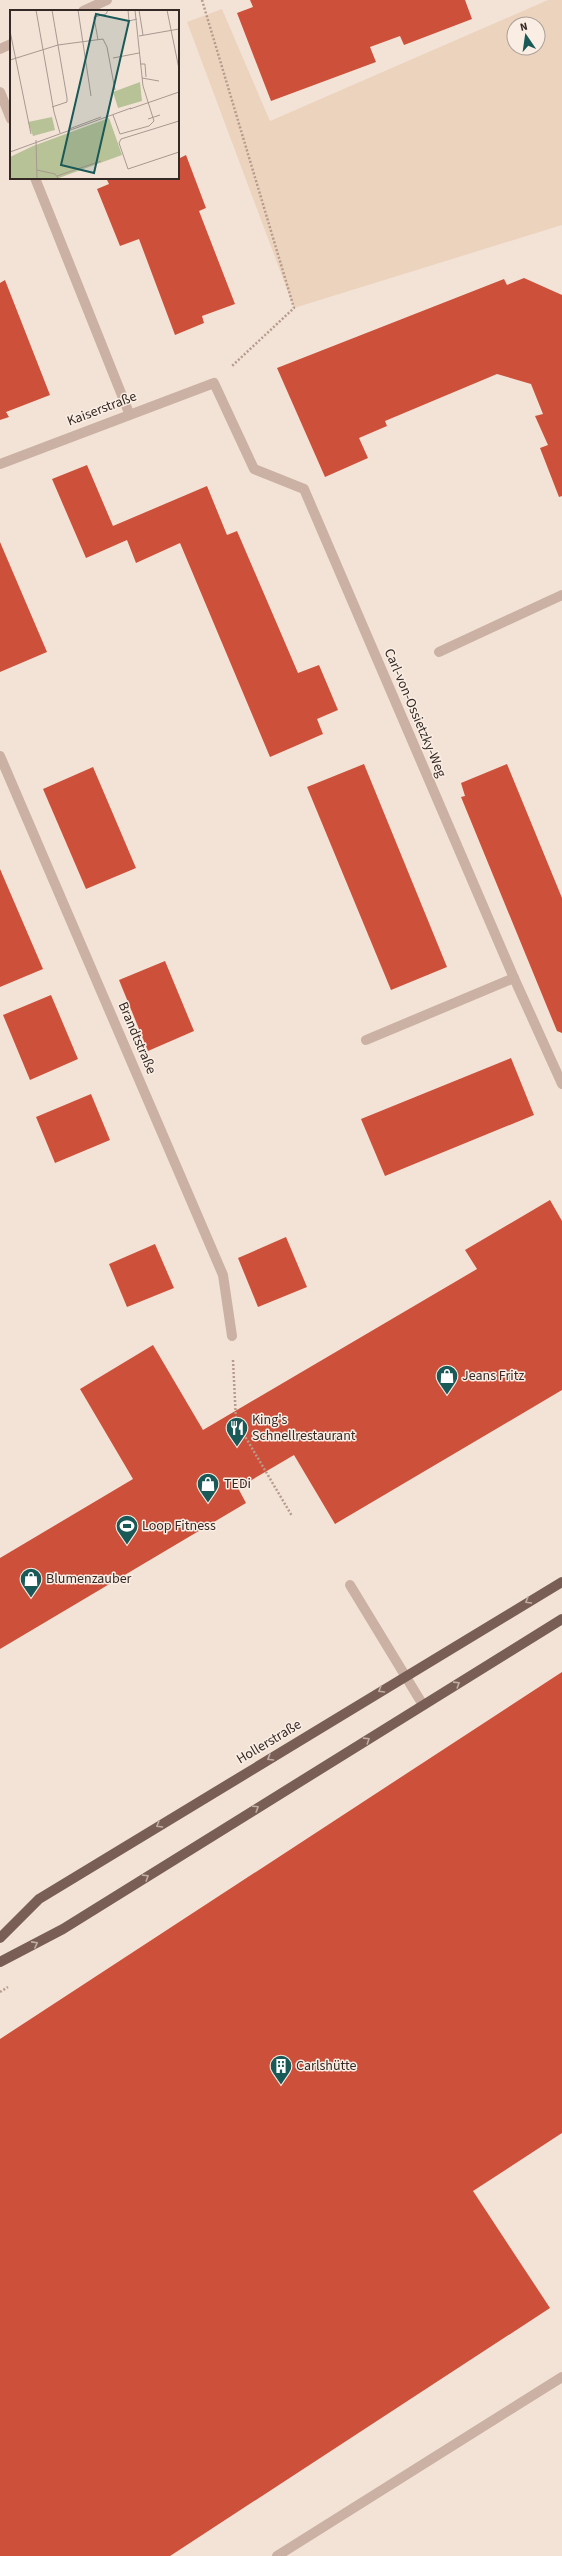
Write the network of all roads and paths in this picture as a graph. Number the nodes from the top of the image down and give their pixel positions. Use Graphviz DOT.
graph roads {
  1 [pos="107,0"];
  2 [pos="202,0"];
  3 [pos="85,10"];
  4 [pos="10,44"];
  5 [pos="0,49"];
  6 [pos="0,92"];
  7 [pos="10,117"];
  8 [pos="35,179"];
  9 [pos="214,383"];
  10 [pos="129,413"];
  11 [pos="0,464"];
  12 [pos="562,595"];
  13 [pos="439,652"];
  14 [pos="0,756"];
  15 [pos="514,978"];
  16 [pos="366,1040"];
  17 [pos="562,1084"];
  18 [pos="232,1336"];
  19 [pos="292,1516"];
  20 [pos="562,1582"];
  21 [pos="350,1584"];
  22 [pos="562,1619"];
  23 [pos="405,1675"];
  24 [pos="423,1705"];
  25 [pos="0,1938"];
  26 [pos="0,1962"];
  27 [pos="562,2377"];
  28 [pos="277,2556"];
  1 -- 3 [label="street"];
  2 -- 9 [label="path"];
  4 -- 5 [label="street"];
  6 -- 7 [label="street"];
  8 -- 10 [label="street"];
  9 -- 10 [label="street, Kaiserstraße"];
  9 -- 15 [label="street, Carl-von-Ossietzky-Weg"];
  10 -- 11 [label="street, Kaiserstraße"];
  12 -- 13 [label="street"];
  14 -- 18 [label="street, Brandtstraße"];
  15 -- 16 [label="street"];
  15 -- 17 [label="street, Carl-von-Ossietzky-Weg"];
  18 -- 19 [label="path"];
  20 -- 23 [label="main road, Hollerstraße, one-way"];
  21 -- 23 [label="street"];
  24 -- 22 [label="main road, one-way"];
  23 -- 24 [label="street"];
  23 -- 25 [label="main road, Hollerstraße, one-way"];
  26 -- 24 [label="main road, one-way"];
  27 -- 28 [label="street"];
}
